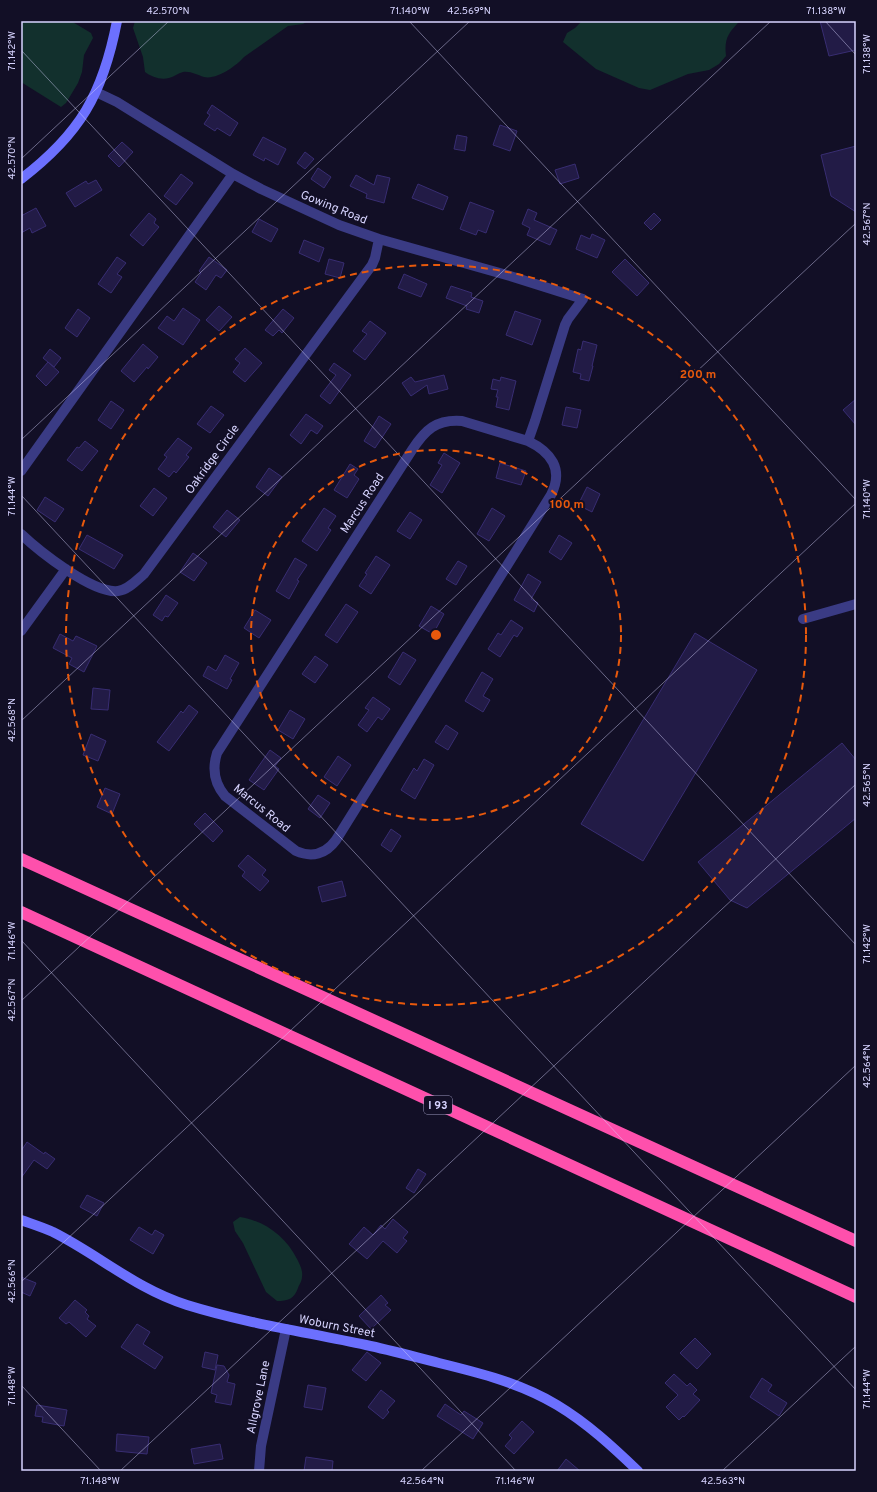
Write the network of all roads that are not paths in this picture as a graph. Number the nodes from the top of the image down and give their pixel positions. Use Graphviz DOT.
graph roads {
  1 [pos="117,21"];
  2 [pos="96,92"];
  3 [pos="233,174"];
  4 [pos="21,179"];
  5 [pos="379,238"];
  6 [pos="528,440"];
  7 [pos="21,471"];
  8 [pos="21,534"];
  9 [pos="66,569"];
  10 [pos="856,604"];
  11 [pos="803,619"];
  12 [pos="21,631"];
  13 [pos="21,859"];
  14 [pos="21,912"];
  15 [pos="21,1220"];
  16 [pos="856,1241"];
  17 [pos="856,1297"];
  18 [pos="286,1329"];
  19 [pos="259,1471"];
  20 [pos="638,1471"];
  1 -- 2 [label="street"];
  2 -- 3 [label="street, Gowing Road"];
  2 -- 4 [label="street"];
  3 -- 5 [label="street, Gowing Road"];
  3 -- 7 [label="street"];
  5 -- 6 [label="street, Gowing Road"];
  5 -- 9 [label="street, Oakridge Circle"];
  6 -- 6 [label="street, Marcus Road"];
  8 -- 9 [label="street, Oakridge Circle"];
  9 -- 12 [label="street"];
  10 -- 11 [label="street"];
  13 -- 16 [label="highway"];
  14 -- 17 [label="highway, I 93"];
  15 -- 18 [label="street, Woburn Street"];
  18 -- 19 [label="street, Allgrove Lane"];
  18 -- 20 [label="street, Woburn Street"];
}
